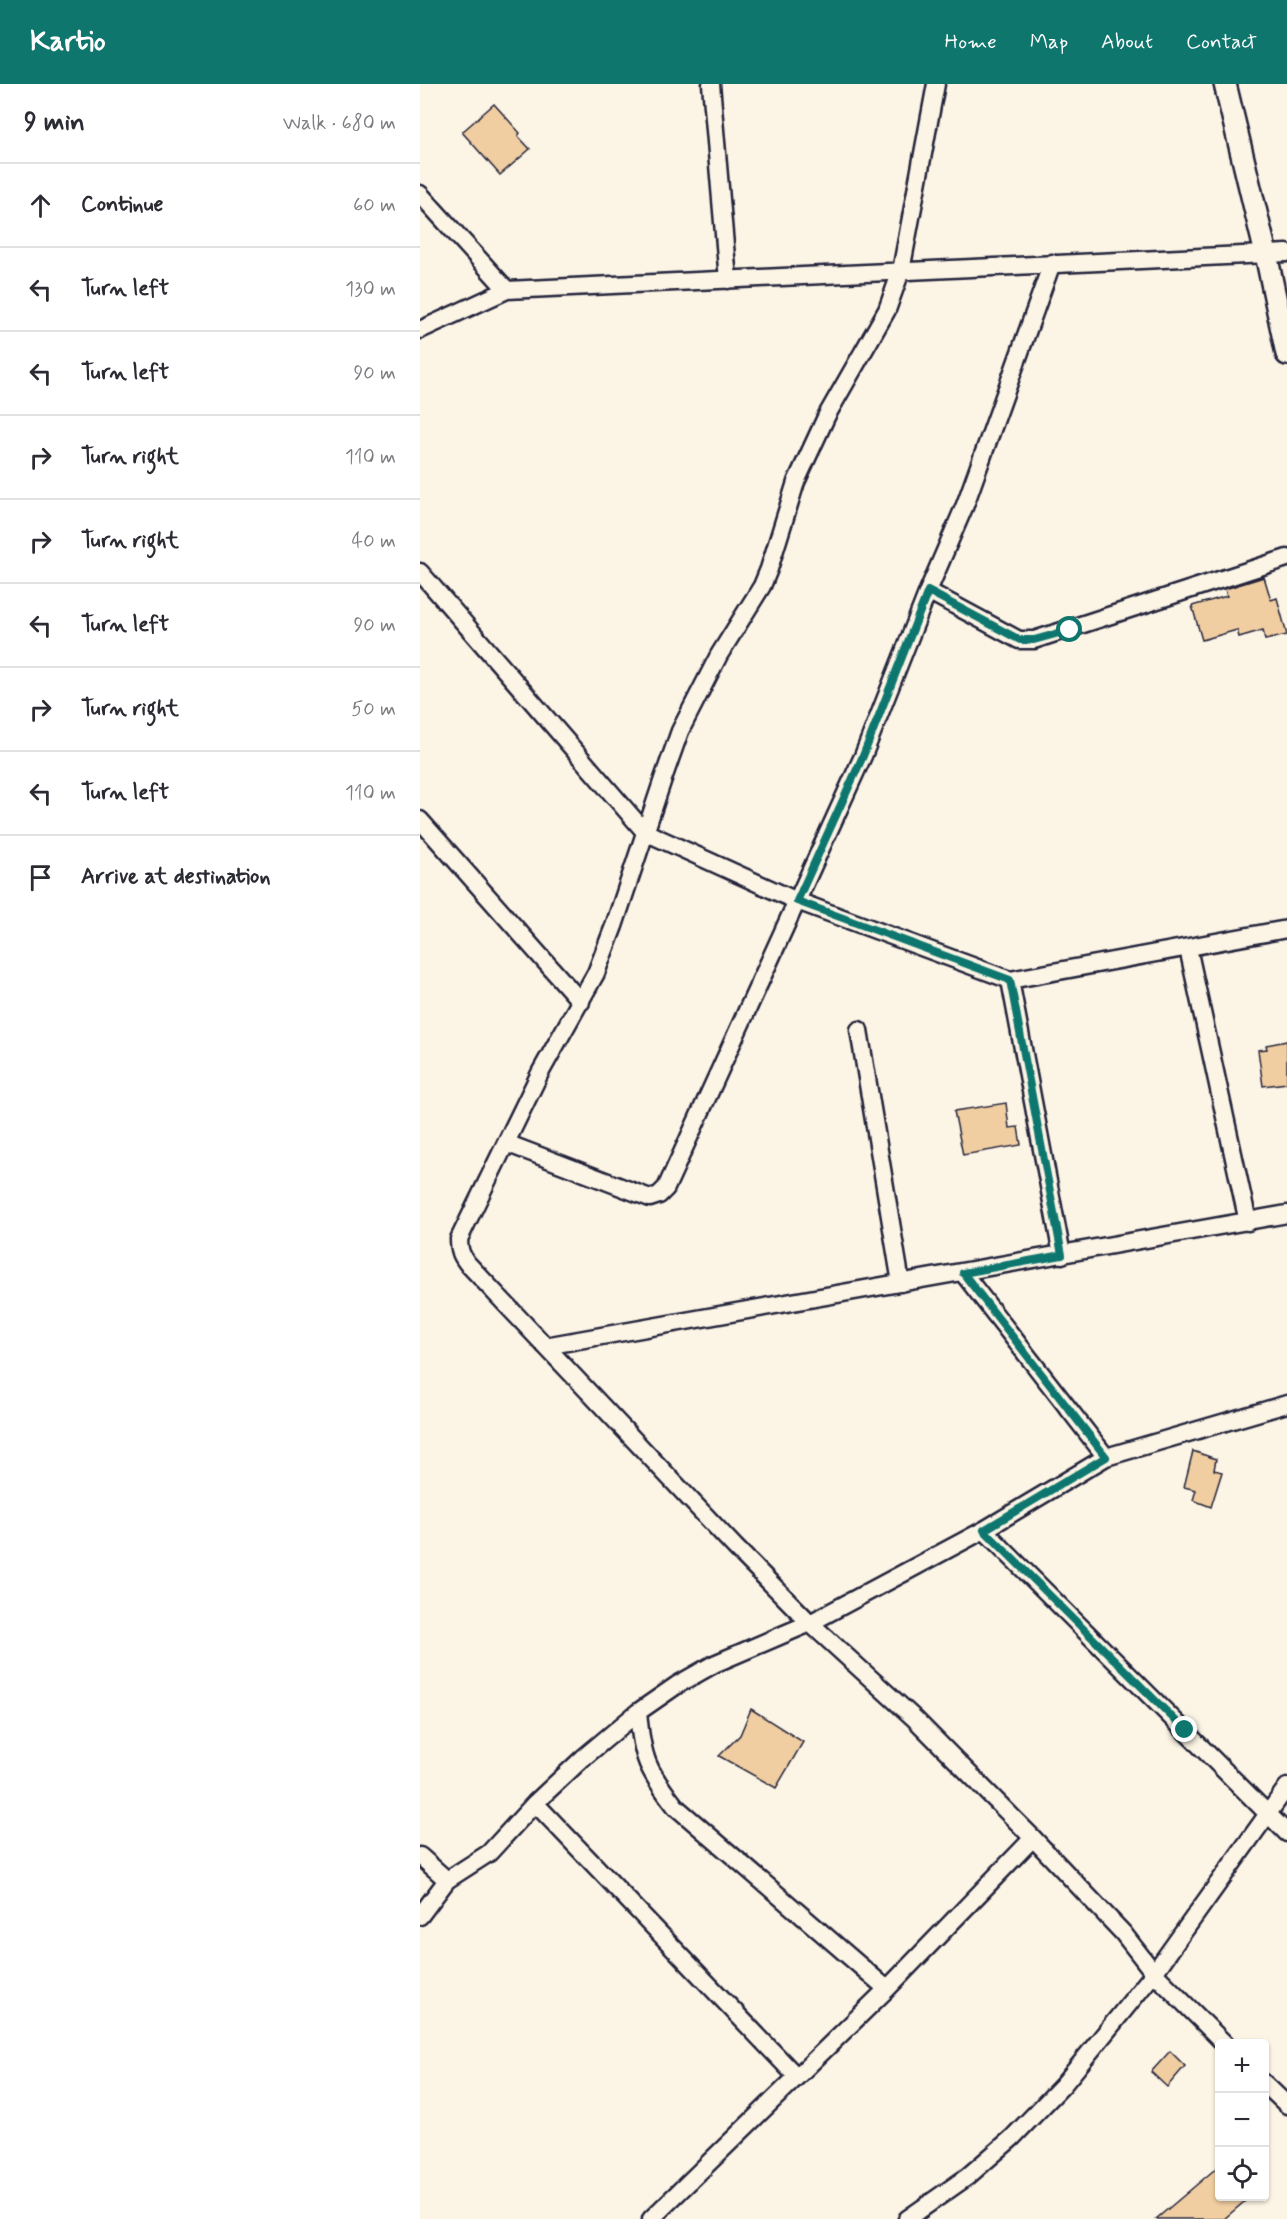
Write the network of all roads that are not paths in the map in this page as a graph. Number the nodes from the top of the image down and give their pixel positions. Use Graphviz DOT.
graph roads {
  1 [pos="711,84"];
  2 [pos="936,84"];
  3 [pos="1225,84"];
  4 [pos="420,194"];
  5 [pos="1277,253"];
  6 [pos="1052,263"];
  7 [pos="901,271"];
  8 [pos="728,280"];
  9 [pos="507,291"];
  10 [pos="420,330"];
  11 [pos="1287,354"];
  12 [pos="1287,558"];
  13 [pos="420,572"];
  14 [pos="928,591"];
  15 [pos="420,820"];
  16 [pos="645,832"];
  17 [pos="797,901"];
  18 [pos="1287,929"];
  19 [pos="1188,948"];
  20 [pos="1010,980"];
  21 [pos="581,1002"];
  22 [pos="859,1030"];
  23 [pos="506,1143"];
  24 [pos="1287,1214"];
  25 [pos="1248,1222"];
  26 [pos="1062,1255"];
  27 [pos="963,1273"];
  28 [pos="901,1283"];
  29 [pos="545,1346"];
  30 [pos="1287,1404"];
  31 [pos="1106,1457"];
  32 [pos="984,1530"];
  33 [pos="810,1623"];
  34 [pos="638,1712"];
  35 [pos="1287,1787"];
  36 [pos="536,1803"];
  37 [pos="1268,1813"];
  38 [pos="1287,1833"];
  39 [pos="1032,1838"];
  40 [pos="420,1856"];
  41 [pos="447,1880"];
  42 [pos="420,1916"];
  43 [pos="1154,1973"];
  44 [pos="887,1989"];
  45 [pos="1221,2039"];
  46 [pos="797,2077"];
  47 [pos="1269,2088"];
  48 [pos="1287,2105"];
  49 [pos="651,2219"];
  50 [pos="907,2219"];
  1 -- 8 [label="street"];
  2 -- 7 [label="street"];
  3 -- 5 [label="main road"];
  4 -- 9 [label="street"];
  5 -- 6 [label="street"];
  5 -- 11 [label="main road"];
  6 -- 7 [label="street"];
  6 -- 14 [label="street"];
  7 -- 8 [label="street"];
  7 -- 16 [label="street"];
  8 -- 9 [label="street"];
  9 -- 10 [label="street"];
  12 -- 14 [label="street"];
  13 -- 16 [label="street"];
  14 -- 17 [label="street"];
  15 -- 21 [label="street"];
  16 -- 17 [label="street"];
  16 -- 21 [label="street"];
  17 -- 20 [label="street"];
  17 -- 23 [label="street"];
  18 -- 19 [label="street"];
  19 -- 20 [label="street"];
  19 -- 25 [label="street"];
  20 -- 26 [label="street"];
  21 -- 23 [label="street"];
  22 -- 28 [label="street"];
  23 -- 29 [label="street"];
  24 -- 25 [label="street"];
  25 -- 26 [label="street"];
  26 -- 27 [label="street"];
  27 -- 28 [label="street"];
  27 -- 31 [label="street"];
  28 -- 29 [label="street"];
  29 -- 33 [label="street"];
  30 -- 31 [label="street"];
  31 -- 32 [label="street"];
  32 -- 33 [label="street"];
  32 -- 37 [label="street"];
  33 -- 34 [label="street"];
  33 -- 39 [label="street"];
  34 -- 36 [label="street"];
  34 -- 44 [label="street"];
  35 -- 37 [label="street"];
  36 -- 41 [label="street"];
  36 -- 46 [label="street"];
  37 -- 38 [label="street"];
  37 -- 43 [label="street"];
  39 -- 43 [label="street"];
  39 -- 44 [label="street"];
  40 -- 41 [label="street"];
  41 -- 42 [label="street"];
  43 -- 45 [label="street"];
  43 -- 50 [label="street"];
  44 -- 46 [label="street"];
  46 -- 49 [label="street"];
  47 -- 48 [label="street"];
}
